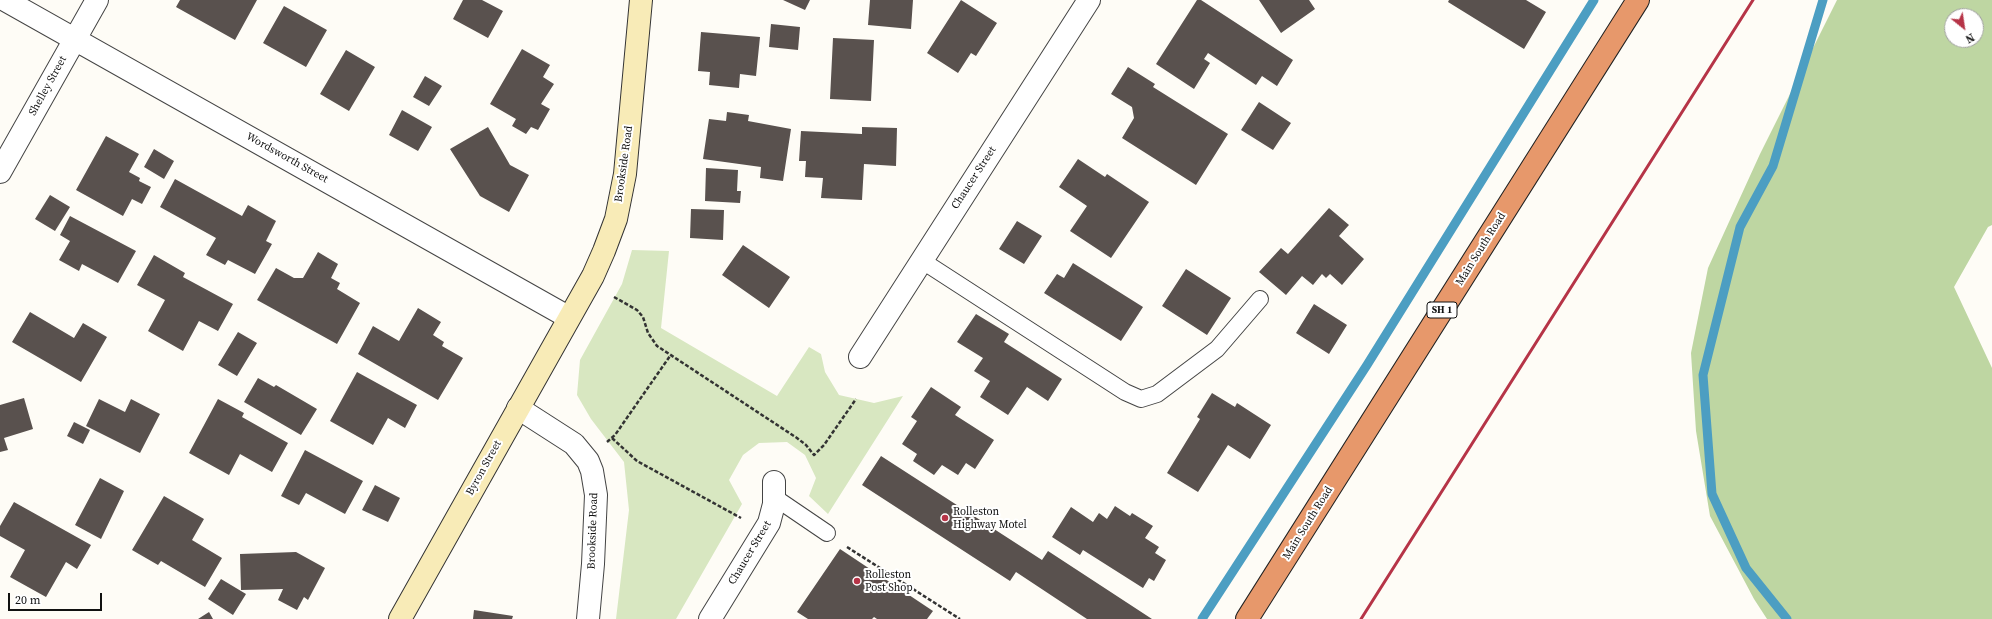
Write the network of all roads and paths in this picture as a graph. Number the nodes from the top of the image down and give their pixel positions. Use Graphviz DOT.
graph roads {
  1 [pos="6,0"];
  2 [pos="97,0"];
  3 [pos="641,0"];
  4 [pos="1089,0"];
  5 [pos="1638,0"];
  6 [pos="75,39"];
  7 [pos="0,172"];
  8 [pos="921,260"];
  9 [pos="614,297"];
  10 [pos="1260,299"];
  11 [pos="568,317"];
  12 [pos="670,356"];
  13 [pos="860,357"];
  14 [pos="856,399"];
  15 [pos="518,408"];
  16 [pos="612,438"];
  17 [pos="586,459"];
  18 [pos="774,490"];
  19 [pos="764,531"];
  20 [pos="827,533"];
  21 [pos="843,544"];
  22 [pos="400,619"];
  23 [pos="588,619"];
  24 [pos="710,619"];
  25 [pos="960,619"];
  26 [pos="1247,619"];
  1 -- 6 [label="street, Wordsworth Street"];
  2 -- 6 [label="street, Shelley Street"];
  3 -- 11 [label="street, Brookside Road"];
  4 -- 8 [label="street, Chaucer Street"];
  5 -- 26 [label="highway, Main South Road / SH 1"];
  6 -- 7 [label="street, Shelley Street"];
  6 -- 11 [label="street, Wordsworth Street"];
  8 -- 10 [label="lane"];
  8 -- 13 [label="street, Chaucer Street"];
  9 -- 12 [label="path"];
  11 -- 15 [label="street, Byron Street"];
  12 -- 14 [label="path"];
  12 -- 16 [label="path"];
  15 -- 17 [label="street, Brookside Road"];
  15 -- 22 [label="street, Byron Street"];
  16 -- 17 [label="path"];
  16 -- 19 [label="path"];
  17 -- 23 [label="street, Brookside Road"];
  18 -- 19 [label="street, Chaucer Street"];
  18 -- 20 [label="lane"];
  19 -- 24 [label="street, Chaucer Street"];
  21 -- 25 [label="path"];
}
